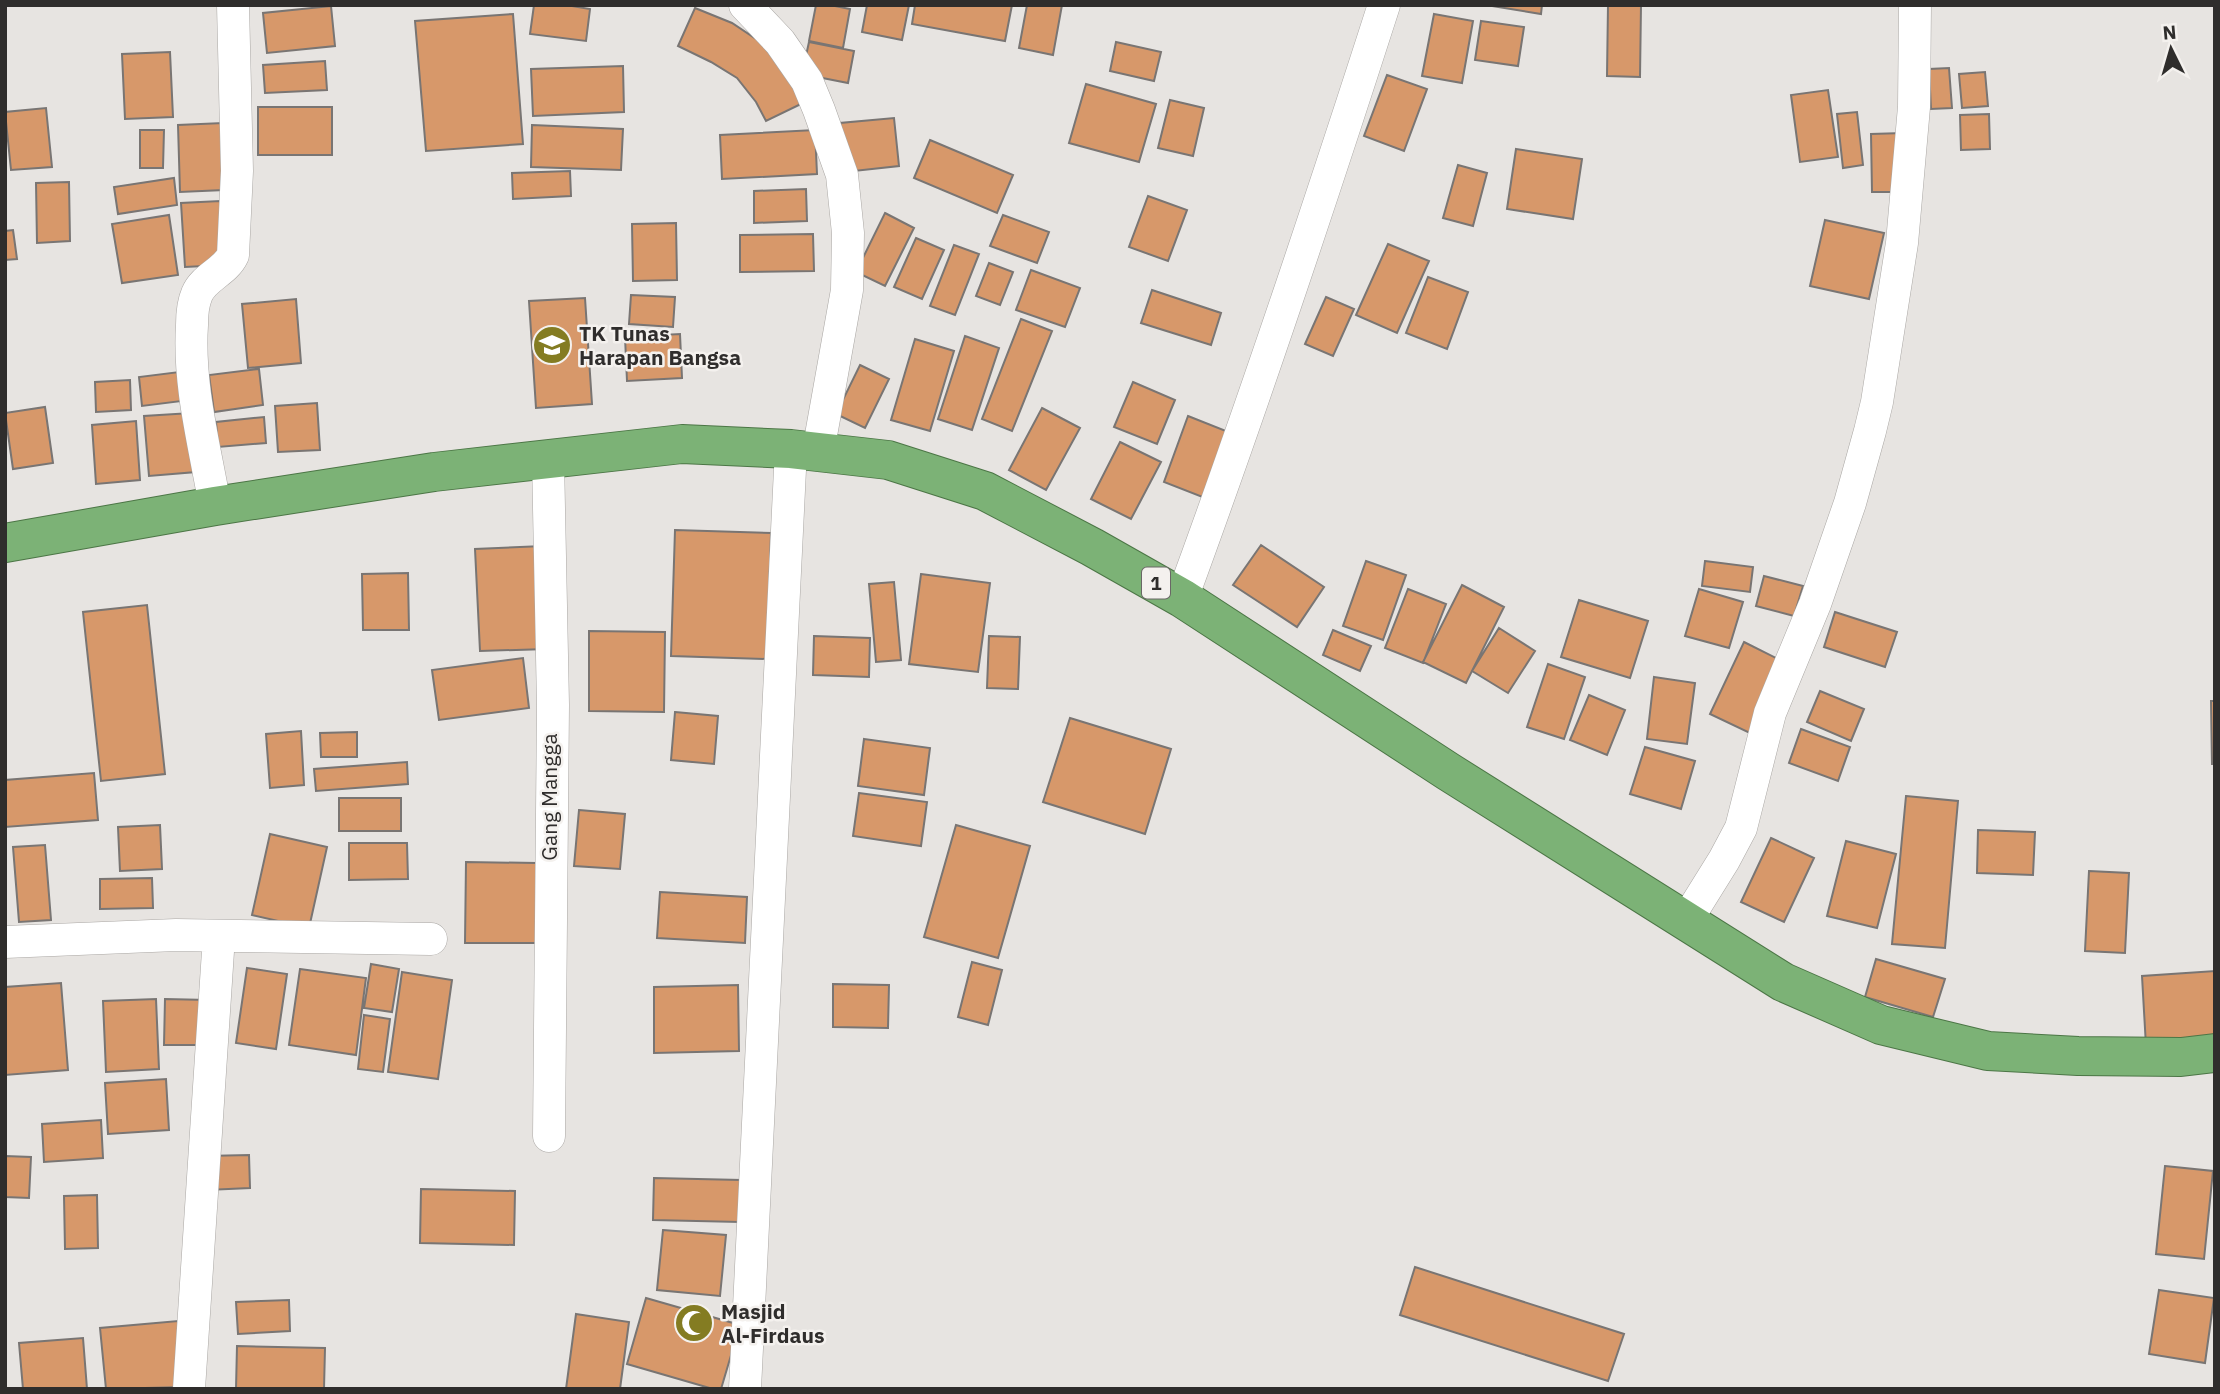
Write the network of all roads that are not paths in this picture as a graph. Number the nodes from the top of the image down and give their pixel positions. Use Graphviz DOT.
graph roads {
  1 [pos="233,5"];
  2 [pos="745,5"];
  3 [pos="1384,5"];
  4 [pos="1915,5"];
  5 [pos="804,450"];
  6 [pos="548,459"];
  7 [pos="215,506"];
  8 [pos="5,543"];
  9 [pos="1182,598"];
  10 [pos="1686,921"];
  11 [pos="219,936"];
  12 [pos="431,939"];
  13 [pos="5,942"];
  14 [pos="2215,1052"];
  15 [pos="550,1136"];
  16 [pos="189,1389"];
  17 [pos="745,1389"];
  1 -- 7 [label="street"];
  2 -- 5 [label="street"];
  3 -- 9 [label="street"];
  4 -- 10 [label="street"];
  5 -- 6 [label="highway, 1"];
  5 -- 9 [label="highway, 1"];
  5 -- 17 [label="street"];
  6 -- 7 [label="highway, 1"];
  6 -- 15 [label="street"];
  7 -- 8 [label="highway, 1"];
  9 -- 10 [label="highway, 1"];
  10 -- 14 [label="highway, 1"];
  11 -- 12 [label="street"];
  11 -- 13 [label="street"];
  11 -- 16 [label="street"];
}
